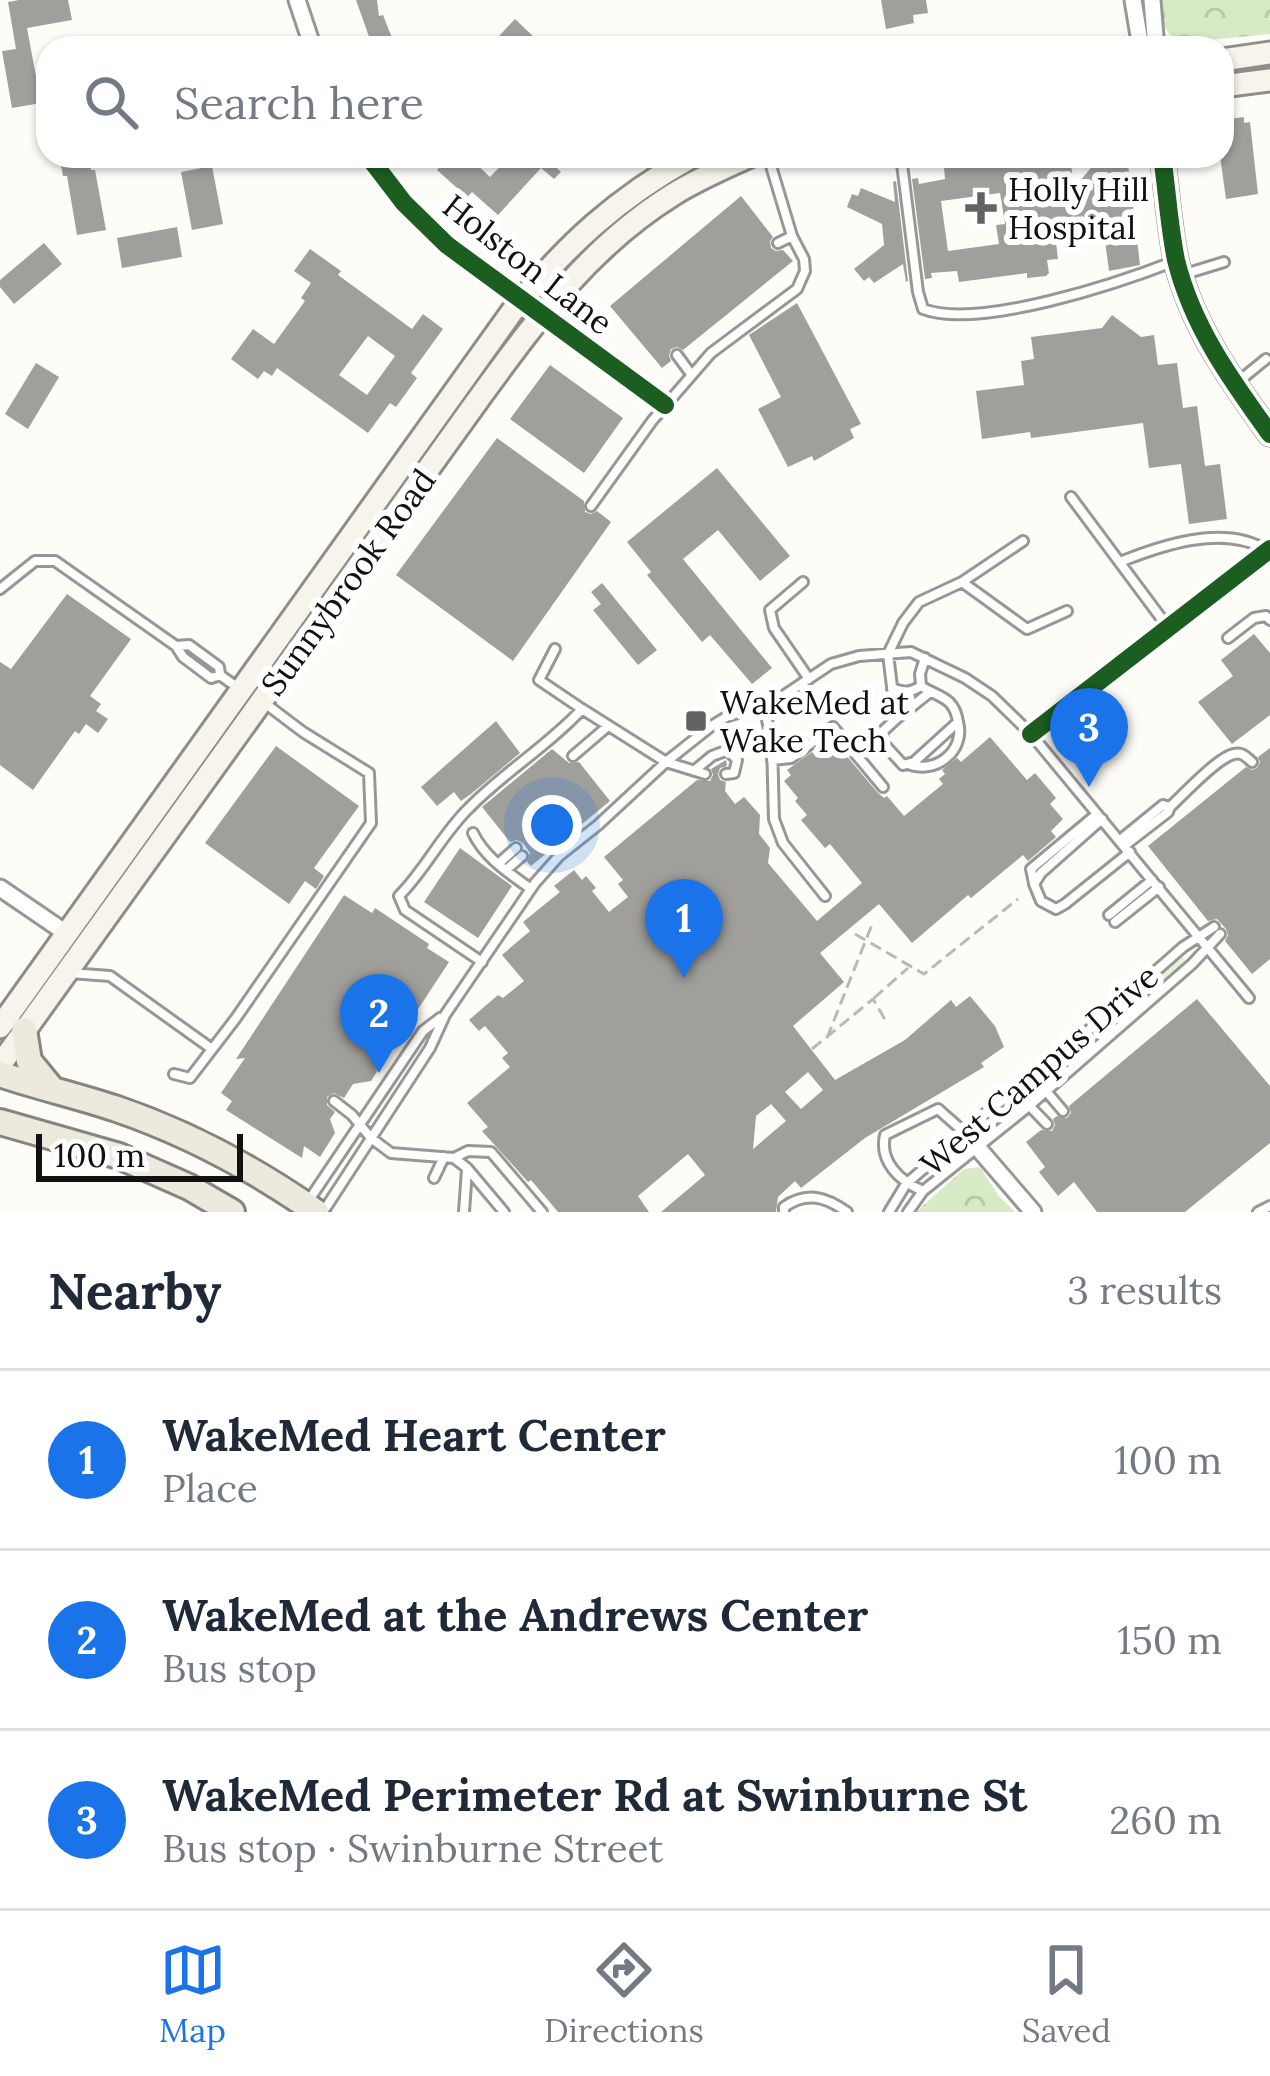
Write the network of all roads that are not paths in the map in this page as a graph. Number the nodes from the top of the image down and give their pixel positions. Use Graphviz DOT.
graph roads {
  1 [pos="297,0"];
  2 [pos="1133,0"];
  3 [pos="1152,0"];
  4 [pos="310,36"];
  5 [pos="1139,36"];
  6 [pos="1155,36"];
  7 [pos="1270,53"];
  8 [pos="1234,58"];
  9 [pos="1270,80"];
  10 [pos="1234,84"];
  11 [pos="377,168"];
  12 [pos="671,168"];
  13 [pos="725,168"];
  14 [pos="772,168"];
  15 [pos="902,168"];
  16 [pos="1164,168"];
  17 [pos="792,236"];
  18 [pos="778,243"];
  19 [pos="1223,262"];
  20 [pos="1179,268"];
  21 [pos="523,298"];
  22 [pos="542,313"];
  23 [pos="677,356"];
  24 [pos="1266,359"];
  25 [pos="691,374"];
  26 [pos="1234,385"];
  27 [pos="664,405"];
  28 [pos="1267,425"];
  29 [pos="1071,497"];
  30 [pos="591,506"];
  31 [pos="359,526"];
  32 [pos="1023,541"];
  33 [pos="1269,550"];
  34 [pos="1120,562"];
  35 [pos="357,569"];
  36 [pos="803,582"];
  37 [pos="962,582"];
  38 [pos="0,589"];
  39 [pos="1067,611"];
  40 [pos="1270,620"];
  41 [pos="1167,626"];
  42 [pos="1228,638"];
  43 [pos="555,649"];
  44 [pos="888,654"];
  45 [pos="925,658"];
  46 [pos="809,679"];
  47 [pos="892,688"];
  48 [pos="926,688"];
  49 [pos="241,690"];
  50 [pos="261,701"];
  51 [pos="764,706"];
  52 [pos="582,709"];
  53 [pos="896,719"];
  54 [pos="958,722"];
  55 [pos="608,726"];
  56 [pos="1031,734"];
  57 [pos="574,755"];
  58 [pos="772,760"];
  59 [pos="666,762"];
  60 [pos="1252,762"];
  61 [pos="907,764"];
  62 [pos="726,774"];
  63 [pos="883,787"];
  64 [pos="1100,816"];
  65 [pos="473,833"];
  66 [pos="1125,846"];
  67 [pos="519,852"];
  68 [pos="502,867"];
  69 [pos="1155,883"];
  70 [pos="0,888"];
  71 [pos="531,889"];
  72 [pos="825,896"];
  73 [pos="1112,919"];
  74 [pos="66,933"];
  75 [pos="1199,938"];
  76 [pos="1208,948"];
  77 [pos="482,962"];
  78 [pos="66,974"];
  79 [pos="1249,998"];
  80 [pos="446,1015"];
  81 [pos="12,1029"];
  82 [pos="212,1049"];
  83 [pos="0,1070"];
  84 [pos="174,1074"];
  85 [pos="1034,1077"];
  86 [pos="54,1090"];
  87 [pos="1015,1091"];
  88 [pos="1046,1091"];
  89 [pos="334,1101"];
  90 [pos="1030,1106"];
  91 [pos="1063,1111"];
  92 [pos="0,1122"];
  93 [pos="359,1124"];
  94 [pos="1047,1124"];
  95 [pos="964,1133"];
  96 [pos="371,1138"];
  97 [pos="978,1146"];
  98 [pos="449,1157"];
  99 [pos="467,1168"];
  100 [pos="434,1178"];
  101 [pos="906,1184"];
  102 [pos="922,1191"];
  103 [pos="201,1204"];
  104 [pos="1270,1206"];
  105 [pos="312,1210"];
  106 [pos="232,1212"];
  107 [pos="464,1212"];
  108 [pos="504,1212"];
  109 [pos="542,1212"];
  110 [pos="784,1212"];
  111 [pos="848,1212"];
  112 [pos="889,1212"];
  113 [pos="908,1212"];
  114 [pos="1033,1212"];
  115 [pos="1258,1212"];
  1 -- 4 [label="street"];
  2 -- 5 [label="street"];
  3 -- 6 [label="street"];
  7 -- 8 [label="main road"];
  9 -- 10 [label="main road"];
  11 -- 21 [label="street, Holston Lane"];
  12 -- 21 [label="main road, Sunnybrook Road"];
  13 -- 22 [label="main road, Sunnybrook Road"];
  14 -- 17 [label="lane"];
  15 -- 20 [label="lane"];
  16 -- 20 [label="main road"];
  17 -- 18 [label="lane"];
  17 -- 25 [label="lane"];
  19 -- 20 [label="lane"];
  20 -- 26 [label="main road"];
  21 -- 22 [label="street, Holston Lane"];
  21 -- 31 [label="main road, Sunnybrook Road"];
  22 -- 27 [label="street, Holston Lane"];
  22 -- 35 [label="main road, Sunnybrook Road"];
  23 -- 25 [label="lane"];
  24 -- 26 [label="lane"];
  25 -- 27 [label="lane"];
  26 -- 28 [label="main road"];
  27 -- 30 [label="lane"];
  29 -- 34 [label="lane"];
  31 -- 35 [label="main road"];
  31 -- 49 [label="main road, Sunnybrook Road"];
  32 -- 37 [label="lane"];
  33 -- 34 [label="lane"];
  33 -- 41 [label="street"];
  34 -- 41 [label="lane"];
  35 -- 50 [label="main road, Sunnybrook Road"];
  36 -- 46 [label="lane"];
  37 -- 39 [label="lane"];
  37 -- 44 [label="lane"];
  38 -- 49 [label="lane"];
  40 -- 42 [label="lane"];
  41 -- 56 [label="street"];
  43 -- 52 [label="lane"];
  44 -- 45 [label="lane"];
  44 -- 46 [label="lane"];
  44 -- 47 [label="lane"];
  45 -- 48 [label="lane"];
  45 -- 56 [label="lane"];
  46 -- 51 [label="lane"];
  47 -- 48 [label="lane"];
  47 -- 53 [label="lane"];
  48 -- 53 [label="lane"];
  48 -- 54 [label="lane"];
  49 -- 50 [label="lane"];
  49 -- 74 [label="main road, Sunnybrook Road"];
  50 -- 78 [label="main road, Sunnybrook Road"];
  50 -- 82 [label="lane"];
  51 -- 58 [label="lane"];
  51 -- 59 [label="lane"];
  52 -- 55 [label="lane"];
  52 -- 77 [label="lane"];
  53 -- 61 [label="lane"];
  54 -- 61 [label="lane"];
  54 -- 61 [label="lane"];
  55 -- 57 [label="lane"];
  55 -- 59 [label="lane"];
  56 -- 64 [label="lane"];
  58 -- 63 [label="lane"];
  58 -- 72 [label="lane"];
  59 -- 62 [label="lane"];
  59 -- 71 [label="lane"];
  60 -- 66 [label="lane"];
  64 -- 66 [label="lane"];
  64 -- 66 [label="lane"];
  65 -- 68 [label="lane"];
  66 -- 69 [label="lane"];
  67 -- 68 [label="lane"];
  68 -- 71 [label="lane"];
  69 -- 73 [label="lane"];
  69 -- 75 [label="lane"];
  70 -- 74 [label="street"];
  71 -- 77 [label="lane"];
  74 -- 81 [label="main road, Sunnybrook Road"];
  75 -- 76 [label="lane"];
  75 -- 76 [label="lane, West Campus Drive"];
  75 -- 85 [label="lane, West Campus Drive"];
  76 -- 79 [label="lane"];
  76 -- 88 [label="lane, West Campus Drive"];
  77 -- 80 [label="lane"];
  78 -- 81 [label="main road, Sunnybrook Road"];
  78 -- 82 [label="lane"];
  80 -- 93 [label="lane"];
  80 -- 96 [label="lane"];
  81 -- 83 [label="main road, Sunnybrook Road"];
  81 -- 86 [label="main road"];
  82 -- 84 [label="lane"];
  83 -- 86 [label="main road"];
  85 -- 87 [label="lane, West Campus Drive"];
  85 -- 88 [label="lane"];
  86 -- 105 [label="main road"];
  87 -- 90 [label="lane"];
  87 -- 95 [label="lane, West Campus Drive"];
  88 -- 90 [label="lane, West Campus Drive"];
  88 -- 91 [label="lane"];
  89 -- 93 [label="lane"];
  90 -- 94 [label="lane"];
  90 -- 97 [label="lane, West Campus Drive"];
  92 -- 103 [label="main road"];
  93 -- 96 [label="lane"];
  93 -- 105 [label="lane"];
  95 -- 97 [label="street"];
  95 -- 101 [label="lane, West Campus Drive"];
  95 -- 101 [label="lane"];
  96 -- 98 [label="lane"];
  96 -- 105 [label="lane"];
  97 -- 102 [label="lane, West Campus Drive"];
  97 -- 114 [label="street"];
  98 -- 99 [label="lane"];
  98 -- 100 [label="lane"];
  98 -- 109 [label="lane"];
  99 -- 107 [label="lane"];
  99 -- 108 [label="lane"];
  101 -- 102 [label="lane"];
  101 -- 112 [label="lane, West Campus Drive"];
  102 -- 113 [label="lane, West Campus Drive"];
  103 -- 106 [label="main road"];
  104 -- 115 [label="lane"];
  110 -- 111 [label="lane"];
}
